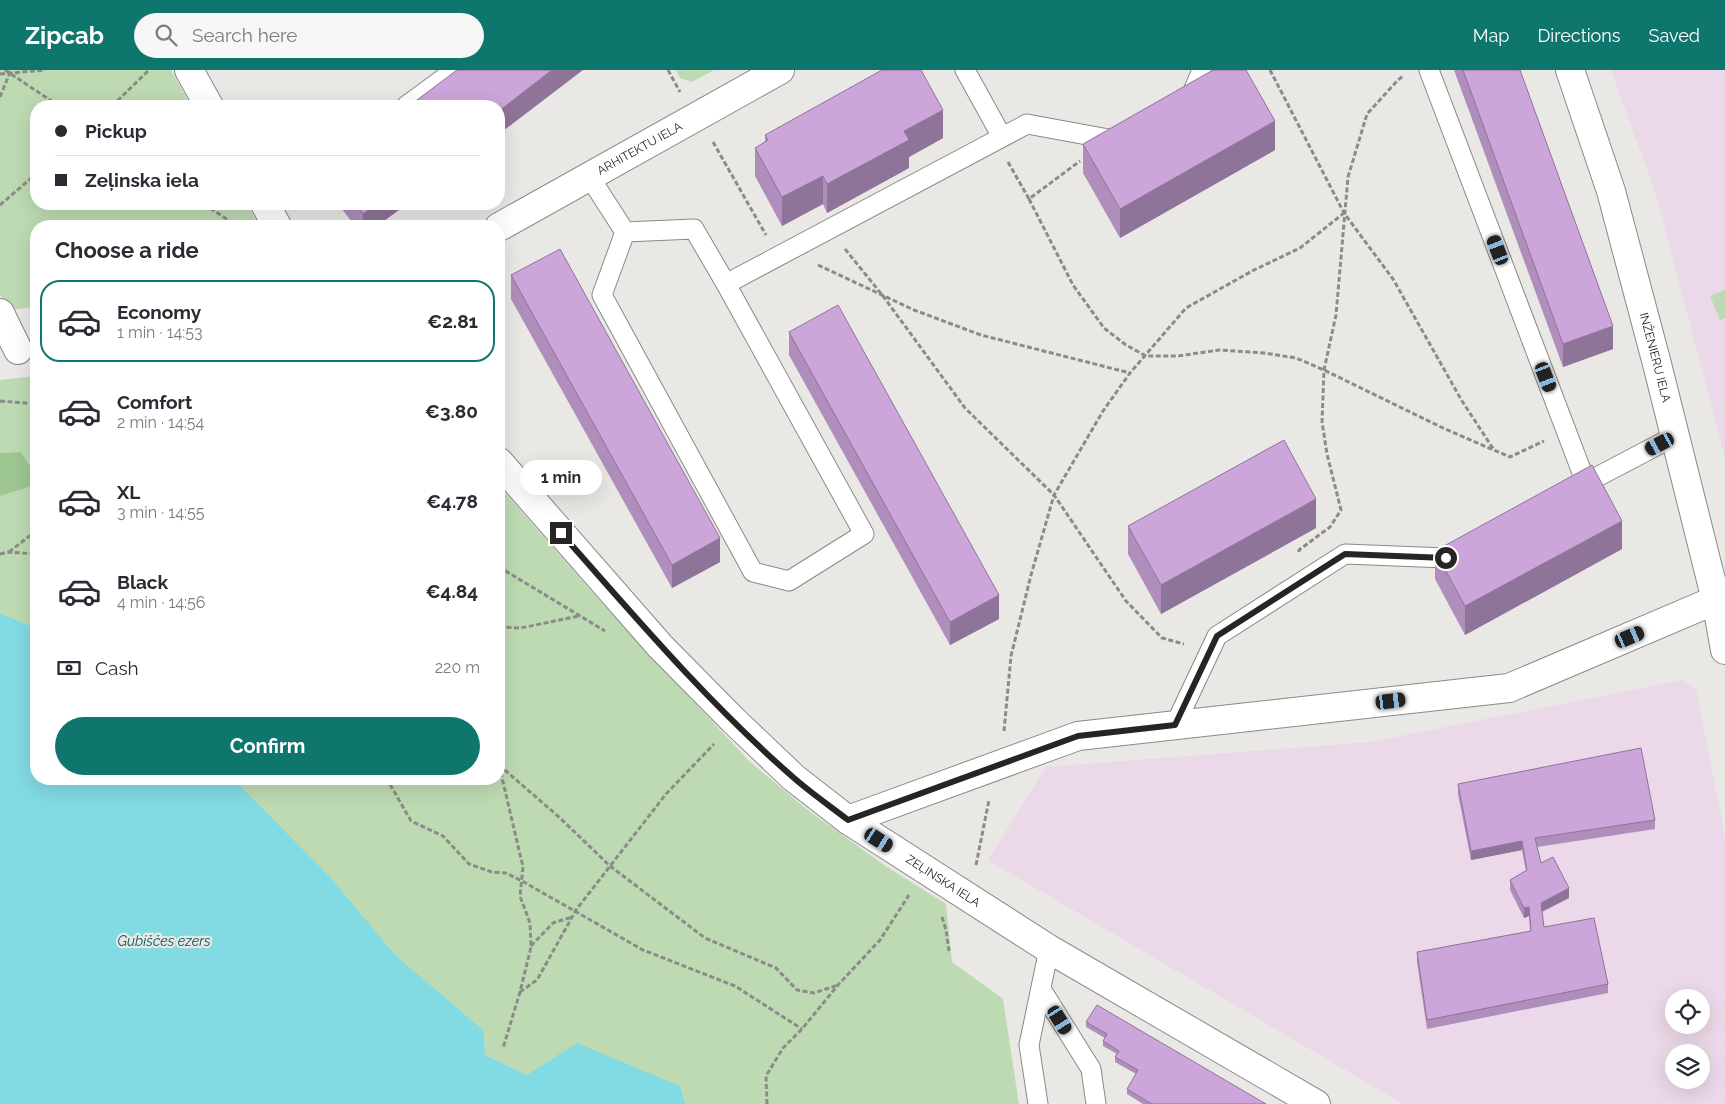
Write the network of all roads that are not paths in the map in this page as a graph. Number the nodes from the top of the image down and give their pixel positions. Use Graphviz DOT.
graph roads {
  1 [pos="189,70"];
  2 [pos="455,70"];
  3 [pos="965,70"];
  4 [pos="1202,70"];
  5 [pos="1430,70"];
  6 [pos="1570,70"];
  7 [pos="764,74"];
  8 [pos="206,100"];
  9 [pos="414,100"];
  10 [pos="1173,109"];
  11 [pos="1140,127"];
  12 [pos="999,139"];
  13 [pos="589,176"];
  14 [pos="505,224"];
  15 [pos="625,232"];
  16 [pos="726,284"];
  17 [pos="0,312"];
  18 [pos="18,350"];
  19 [pos="1675,436"];
  20 [pos="505,469"];
  21 [pos="1586,483"];
  22 [pos="1560,497"];
  23 [pos="1472,544"];
  24 [pos="1720,598"];
  25 [pos="1725,650"];
  26 [pos="1175,725"];
  27 [pos="848,820"];
  28 [pos="1049,949"];
  29 [pos="1041,989"];
  30 [pos="1091,1069"];
  31 [pos="1038,1104"];
  32 [pos="1096,1104"];
  33 [pos="1108,1104"];
  34 [pos="1316,1104"];
  1 -- 8 [label="street"];
  2 -- 9 [label="lane"];
  3 -- 12 [label="lane"];
  4 -- 10 [label="lane"];
  5 -- 21 [label="lane"];
  6 -- 19 [label="street, INŽENIERU IELA"];
  7 -- 13 [label="street, ARHITEKTU IELA"];
  11 -- 12 [label="lane"];
  12 -- 16 [label="lane"];
  13 -- 14 [label="street, ARHITEKTU IELA"];
  13 -- 15 [label="lane"];
  15 -- 16 [label="lane"];
  15 -- 16 [label="lane"];
  17 -- 18 [label="street"];
  19 -- 21 [label="lane"];
  19 -- 24 [label="street, INŽENIERU IELA"];
  20 -- 27 [label="street, ZEĻINSKA IELA"];
  21 -- 22 [label="lane"];
  23 -- 26 [label="lane"];
  24 -- 25 [label="street, INŽENIERU IELA"];
  24 -- 26 [label="street"];
  26 -- 27 [label="street"];
  27 -- 28 [label="street, ZEĻINSKA IELA"];
  28 -- 29 [label="lane"];
  28 -- 34 [label="street, ZEĻINSKA IELA"];
  29 -- 30 [label="lane"];
  29 -- 31 [label="lane"];
  30 -- 32 [label="lane"];
  30 -- 33 [label="lane"];
}
